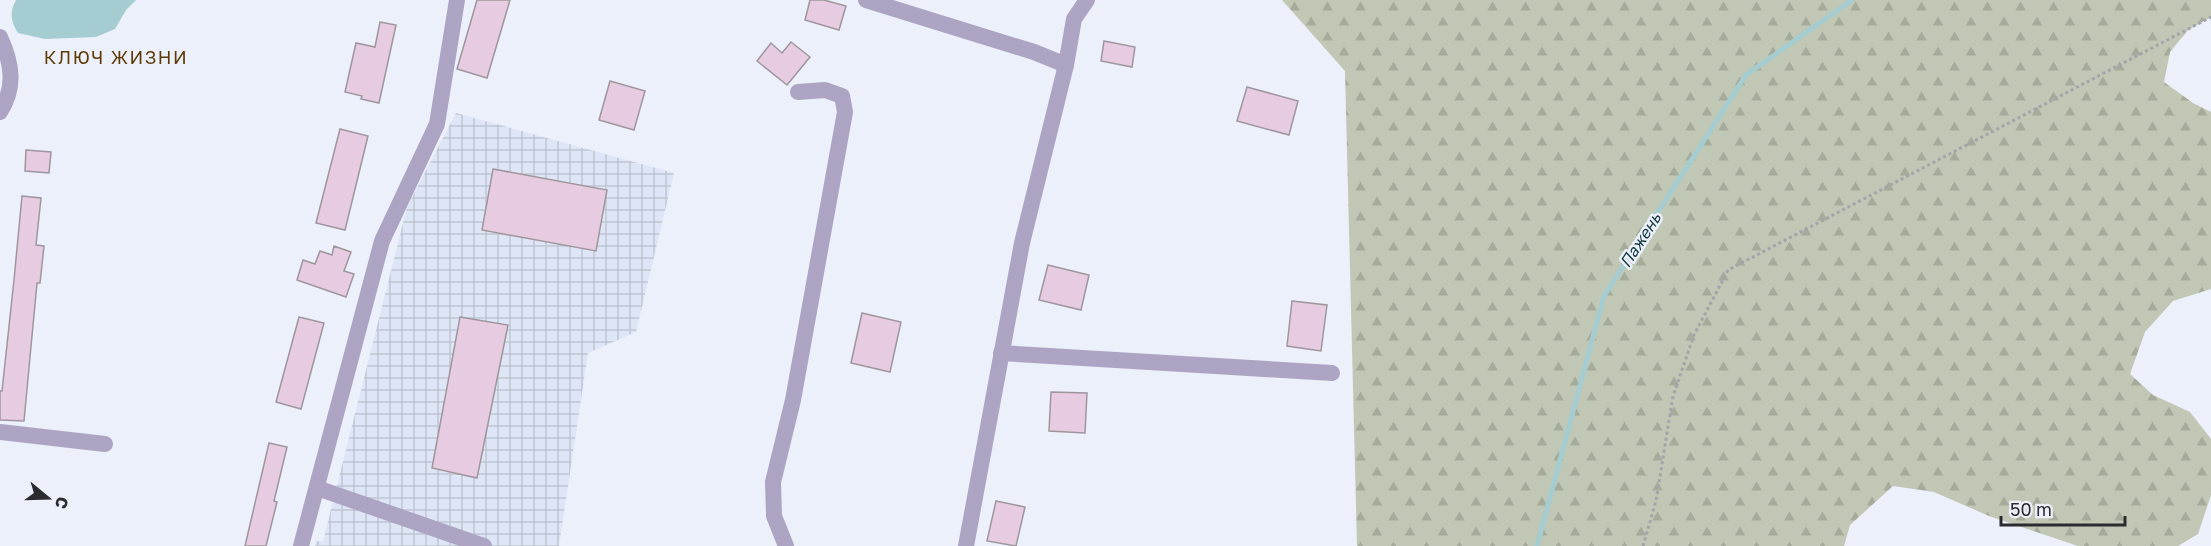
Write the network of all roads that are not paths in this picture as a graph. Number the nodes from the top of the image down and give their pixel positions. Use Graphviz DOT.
graph roads {
  1 [pos="457,0"];
  2 [pos="866,0"];
  3 [pos="1087,0"];
  4 [pos="0,37"];
  5 [pos="1066,65"];
  6 [pos="798,92"];
  7 [pos="0,112"];
  8 [pos="1001,353"];
  9 [pos="1332,373"];
  10 [pos="0,432"];
  11 [pos="105,444"];
  12 [pos="317,488"];
  13 [pos="301,546"];
  14 [pos="484,546"];
  15 [pos="786,546"];
  16 [pos="966,546"];
  1 -- 12 [label="street"];
  2 -- 5 [label="street"];
  3 -- 5 [label="street"];
  4 -- 7 [label="street"];
  5 -- 8 [label="street"];
  6 -- 15 [label="street"];
  8 -- 9 [label="street"];
  8 -- 16 [label="street"];
  10 -- 11 [label="street"];
  12 -- 13 [label="street"];
  12 -- 14 [label="street"];
}
